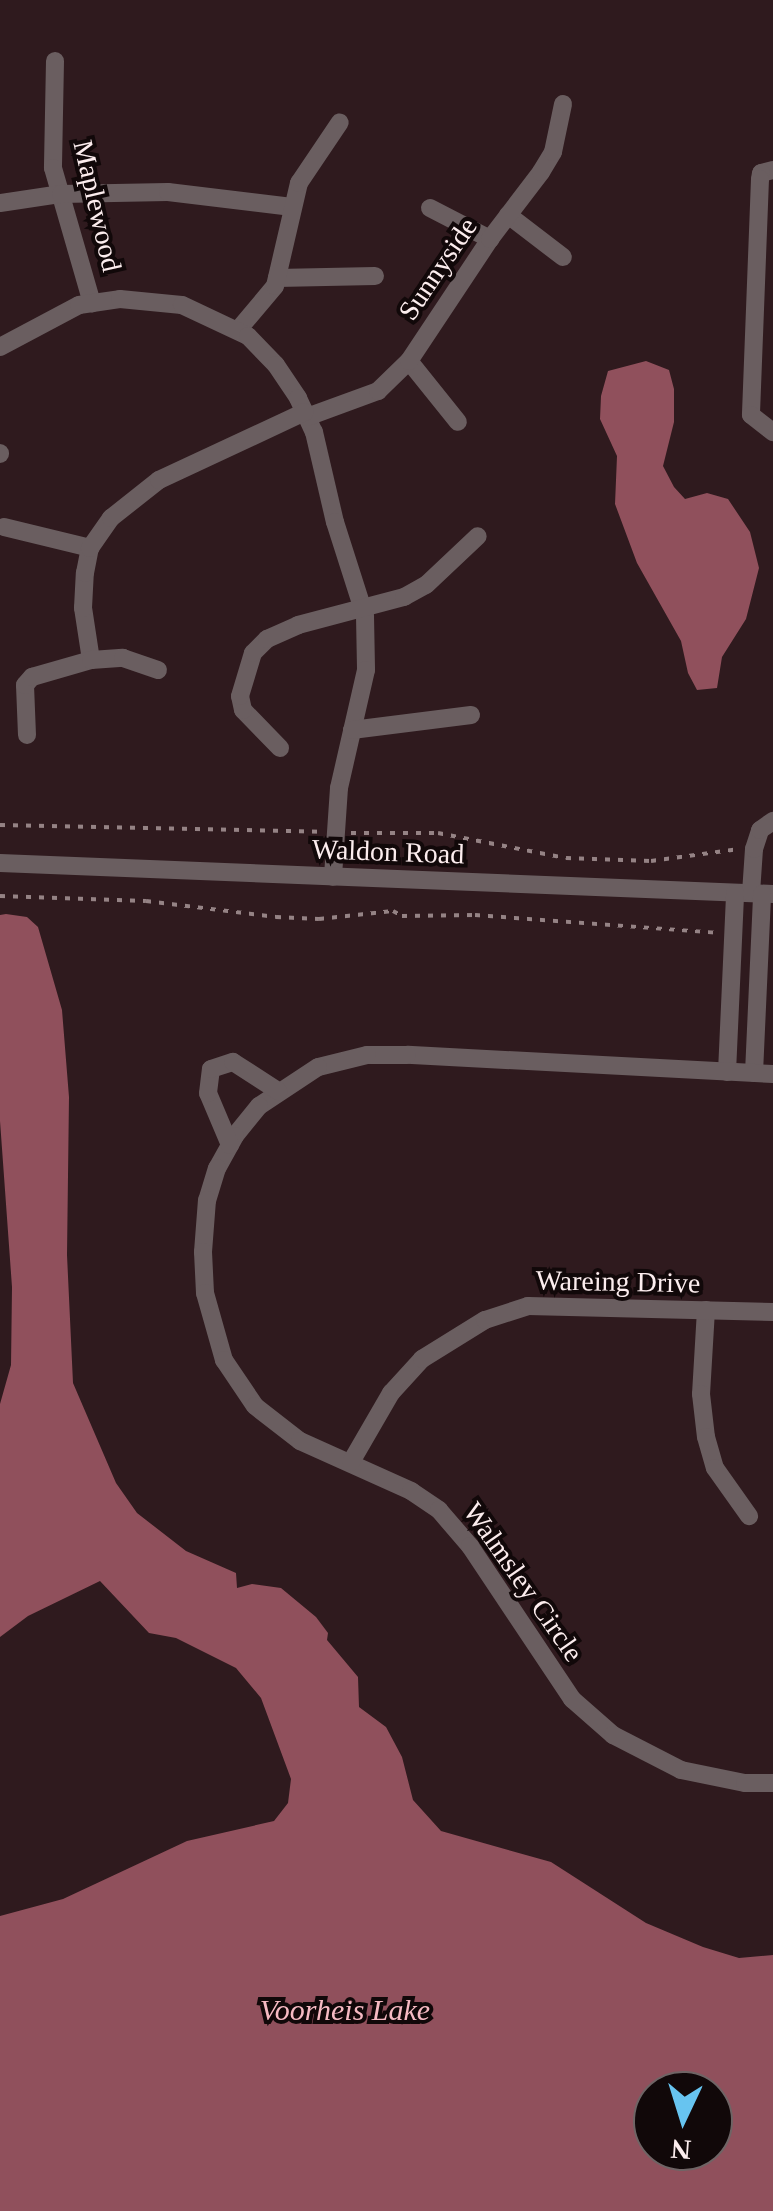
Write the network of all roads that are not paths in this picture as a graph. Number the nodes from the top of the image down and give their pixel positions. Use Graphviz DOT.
graph roads {
  1 [pos="54,61"];
  2 [pos="563,104"];
  3 [pos="340,122"];
  4 [pos="773,170"];
  5 [pos="61,194"];
  6 [pos="0,203"];
  7 [pos="292,207"];
  8 [pos="430,208"];
  9 [pos="508,215"];
  10 [pos="490,239"];
  11 [pos="564,257"];
  12 [pos="375,276"];
  13 [pos="278,278"];
  14 [pos="92,303"];
  15 [pos="238,330"];
  16 [pos="0,346"];
  17 [pos="409,361"];
  18 [pos="306,415"];
  19 [pos="458,422"];
  20 [pos="773,432"];
  21 [pos="4,527"];
  22 [pos="478,536"];
  23 [pos="90,548"];
  24 [pos="364,609"];
  25 [pos="90,660"];
  26 [pos="158,670"];
  27 [pos="471,715"];
  28 [pos="352,730"];
  29 [pos="28,735"];
  30 [pos="280,748"];
  31 [pos="773,821"];
  32 [pos="0,863"];
  33 [pos="333,877"];
  34 [pos="755,894"];
  35 [pos="727,1072"];
  36 [pos="764,1074"];
  37 [pos="278,1091"];
  38 [pos="230,1145"];
  39 [pos="706,1310"];
  40 [pos="773,1312"];
  41 [pos="351,1462"];
  42 [pos="749,1516"];
  43 [pos="773,1783"];
  1 -- 5 [label="street, Maplewood"];
  2 -- 9 [label="street, Sunnyside"];
  3 -- 7 [label="street"];
  4 -- 20 [label="street"];
  5 -- 6 [label="street"];
  5 -- 7 [label="street"];
  5 -- 14 [label="street, Maplewood"];
  7 -- 13 [label="street"];
  8 -- 10 [label="street"];
  9 -- 10 [label="street, Sunnyside"];
  9 -- 11 [label="street"];
  10 -- 17 [label="street, Sunnyside"];
  12 -- 13 [label="street"];
  13 -- 15 [label="street"];
  14 -- 15 [label="street"];
  14 -- 16 [label="street"];
  15 -- 18 [label="street"];
  17 -- 18 [label="street, Sunnyside"];
  17 -- 19 [label="street"];
  18 -- 23 [label="street, Sunnyside"];
  18 -- 24 [label="street"];
  21 -- 23 [label="street"];
  22 -- 24 [label="street"];
  23 -- 25 [label="street"];
  24 -- 28 [label="street"];
  24 -- 30 [label="street"];
  25 -- 26 [label="street"];
  25 -- 29 [label="street"];
  27 -- 28 [label="street"];
  28 -- 33 [label="street"];
  31 -- 34 [label="street"];
  32 -- 33 [label="street, Waldon Road"];
  33 -- 34 [label="street, Waldon Road"];
  34 -- 35 [label="street"];
  34 -- 36 [label="street, Walmsley Circle"];
  35 -- 36 [label="street, Walmsley Circle"];
  35 -- 37 [label="street, Walmsley Circle"];
  37 -- 38 [label="street, Walmsley Circle"];
  37 -- 38 [label="street"];
  38 -- 41 [label="street, Walmsley Circle"];
  39 -- 40 [label="street, Wareing Drive"];
  39 -- 41 [label="street, Wareing Drive"];
  39 -- 42 [label="street"];
  41 -- 43 [label="street, Walmsley Circle"];
}
